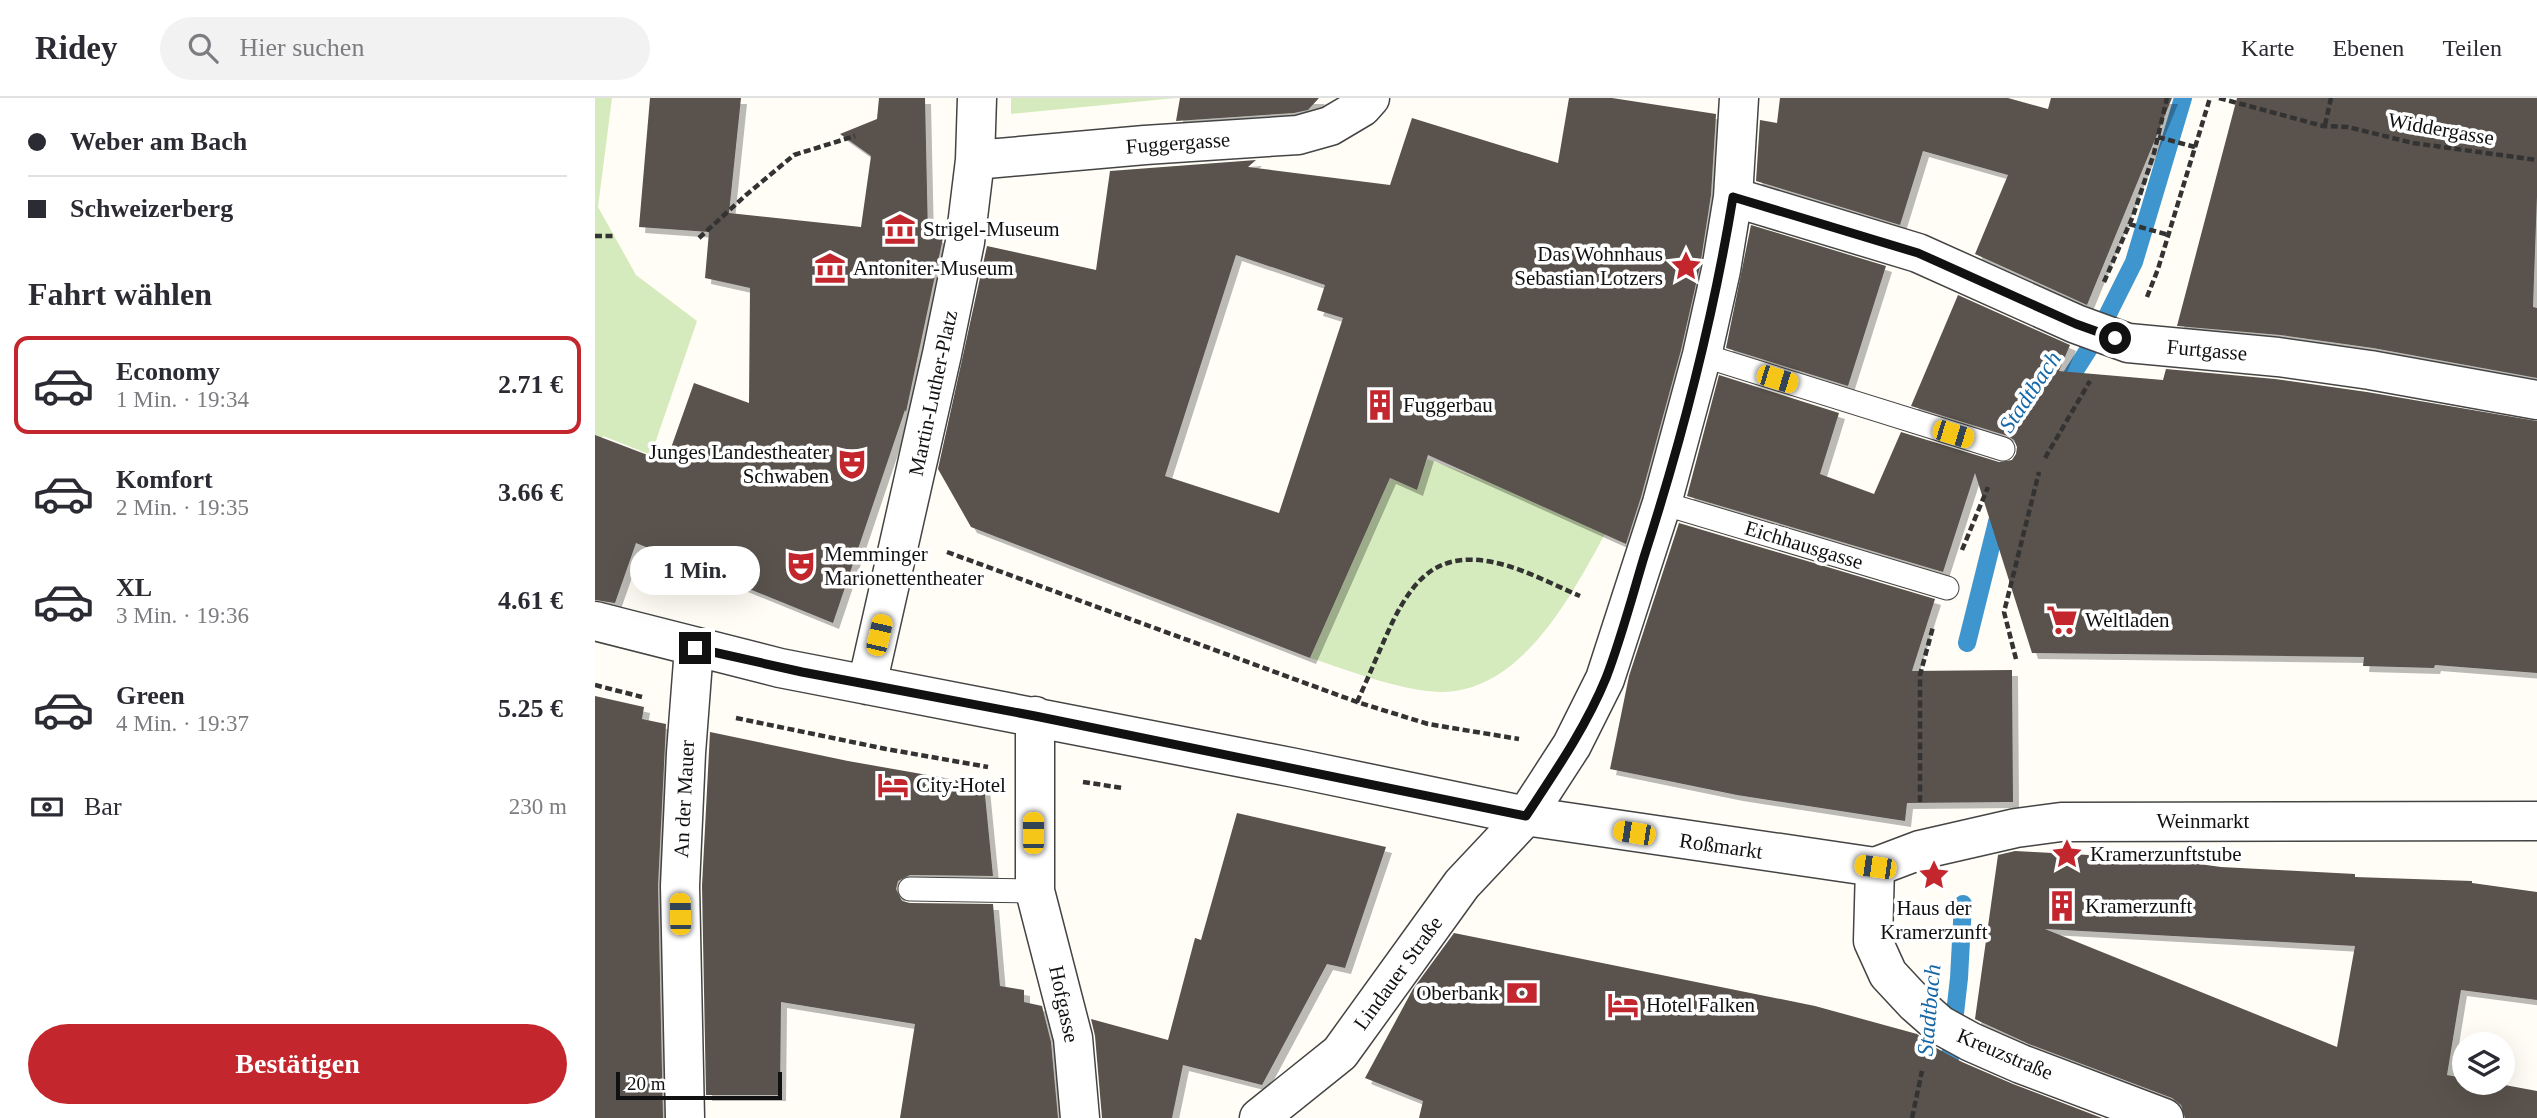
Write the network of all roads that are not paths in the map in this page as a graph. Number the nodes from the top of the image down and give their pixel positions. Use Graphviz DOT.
graph roads {
  1 [pos="977,98"];
  2 [pos="1370,98"];
  3 [pos="1739,98"];
  4 [pos="975,160"];
  5 [pos="1733,197"];
  6 [pos="1702,355"];
  7 [pos="2537,400"];
  8 [pos="2003,449"];
  9 [pos="1662,502"];
  10 [pos="1947,589"];
  11 [pos="595,621"];
  12 [pos="695,648"];
  13 [pos="867,685"];
  14 [pos="1035,716"];
  15 [pos="1526,816"];
  16 [pos="2537,821"];
  17 [pos="1875,867"];
  18 [pos="910,889"];
  19 [pos="1035,891"];
  20 [pos="685,1118"];
  21 [pos="1080,1118"];
  22 [pos="1259,1118"];
  23 [pos="2164,1118"];
  1 -- 4 [label="street, Martin-Luther-Platz"];
  2 -- 4 [label="street, Fuggergasse"];
  3 -- 5 [label="street, Lindauer Straße"];
  4 -- 13 [label="street, Martin-Luther-Platz"];
  5 -- 6 [label="street, Lindauer Straße"];
  5 -- 7 [label="street, Furtgasse"];
  6 -- 8 [label="lane"];
  6 -- 9 [label="street, Lindauer Straße"];
  9 -- 10 [label="lane, Eichhausgasse"];
  9 -- 15 [label="street, Lindauer Straße"];
  11 -- 12 [label="street, Roßmarkt"];
  12 -- 13 [label="street, Roßmarkt"];
  12 -- 20 [label="street, An der Mauer"];
  13 -- 14 [label="street, Roßmarkt"];
  14 -- 15 [label="street, Roßmarkt"];
  14 -- 19 [label="street, Hofgasse"];
  15 -- 17 [label="street, Roßmarkt"];
  15 -- 22 [label="street, Lindauer Straße"];
  16 -- 17 [label="street, Weinmarkt"];
  17 -- 23 [label="street, Kreuzstraße"];
  18 -- 19 [label="lane"];
  19 -- 21 [label="street, Hofgasse"];
}
